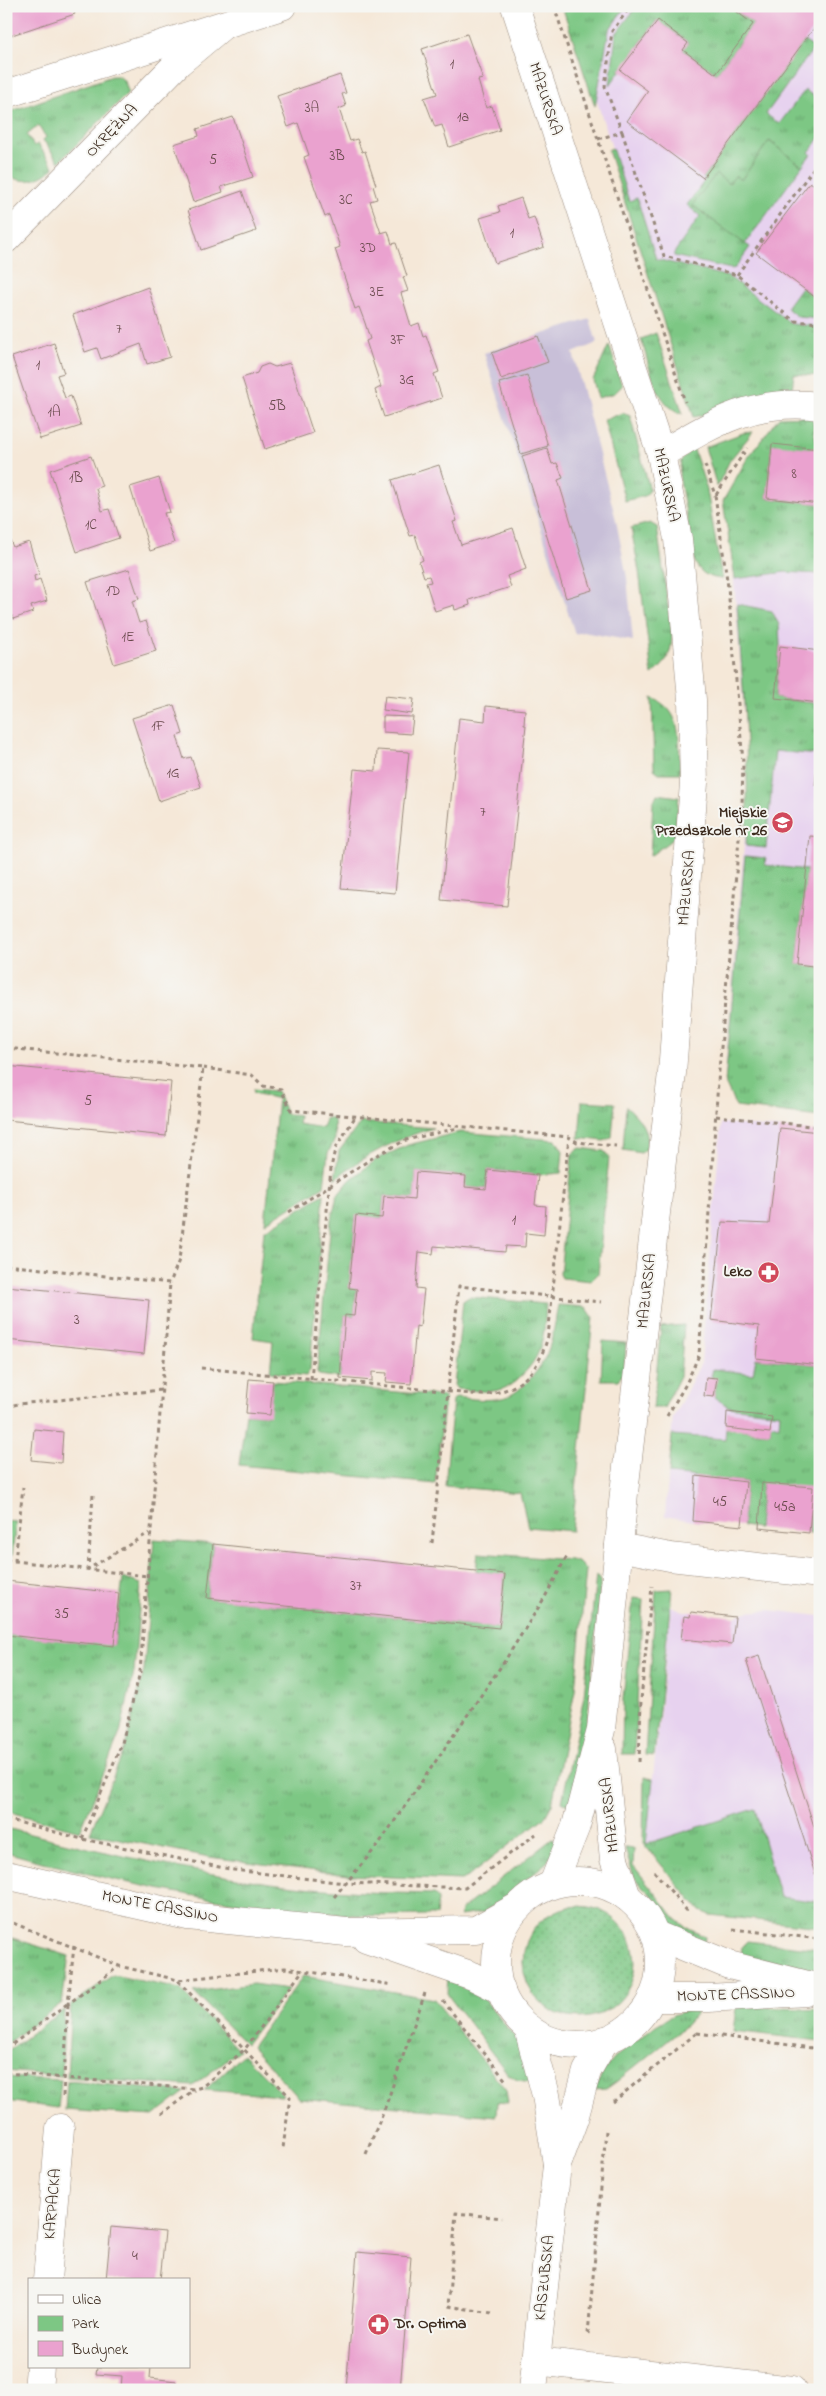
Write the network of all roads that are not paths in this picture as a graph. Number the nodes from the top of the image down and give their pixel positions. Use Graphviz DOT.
graph roads {
  1 [pos="282,6"];
  2 [pos="515,6"];
  3 [pos="222,26"];
  4 [pos="6,94"];
  5 [pos="9,230"];
  6 [pos="820,406"];
  7 [pos="661,454"];
  8 [pos="619,1547"];
  9 [pos="820,1574"];
  10 [pos="601,1730"];
  11 [pos="6,1875"];
  12 [pos="554,1884"];
  13 [pos="627,1897"];
  14 [pos="519,1906"];
  15 [pos="346,1932"];
  16 [pos="656,1935"];
  17 [pos="501,1990"];
  18 [pos="820,1990"];
  19 [pos="652,1998"];
  20 [pos="528,2028"];
  21 [pos="605,2040"];
  22 [pos="60,2128"];
  23 [pos="558,2165"];
  24 [pos="47,2278"];
  25 [pos="536,2361"];
  26 [pos="40,2368"];
  27 [pos="38,2390"];
  28 [pos="533,2390"];
  29 [pos="792,2390"];
  1 -- 3 [label="street"];
  2 -- 7 [label="street, MAZURSKA"];
  3 -- 4 [label="street"];
  3 -- 5 [label="street, OKRĘŻNA"];
  6 -- 7 [label="street"];
  7 -- 8 [label="street, MAZURSKA"];
  8 -- 9 [label="street"];
  8 -- 10 [label="street, MAZURSKA"];
  10 -- 12 [label="street, MAZURSKA"];
  10 -- 13 [label="street, MAZURSKA"];
  11 -- 15 [label="street, MONTE CASSINO"];
  12 -- 13 [label="street"];
  12 -- 14 [label="street"];
  13 -- 16 [label="street"];
  14 -- 15 [label="street, MONTE CASSINO"];
  14 -- 17 [label="street"];
  15 -- 17 [label="street, MONTE CASSINO"];
  16 -- 18 [label="street, MONTE CASSINO"];
  16 -- 19 [label="street"];
  17 -- 20 [label="street"];
  18 -- 19 [label="street, MONTE CASSINO"];
  19 -- 21 [label="street"];
  20 -- 21 [label="street"];
  20 -- 23 [label="street, KASZUBSKA"];
  21 -- 23 [label="street, KASZUBSKA"];
  22 -- 24 [label="street, KARPACKA"];
  23 -- 25 [label="street, KASZUBSKA"];
  25 -- 28 [label="street, KASZUBSKA"];
  25 -- 29 [label="street"];
  26 -- 27 [label="street"];
}
